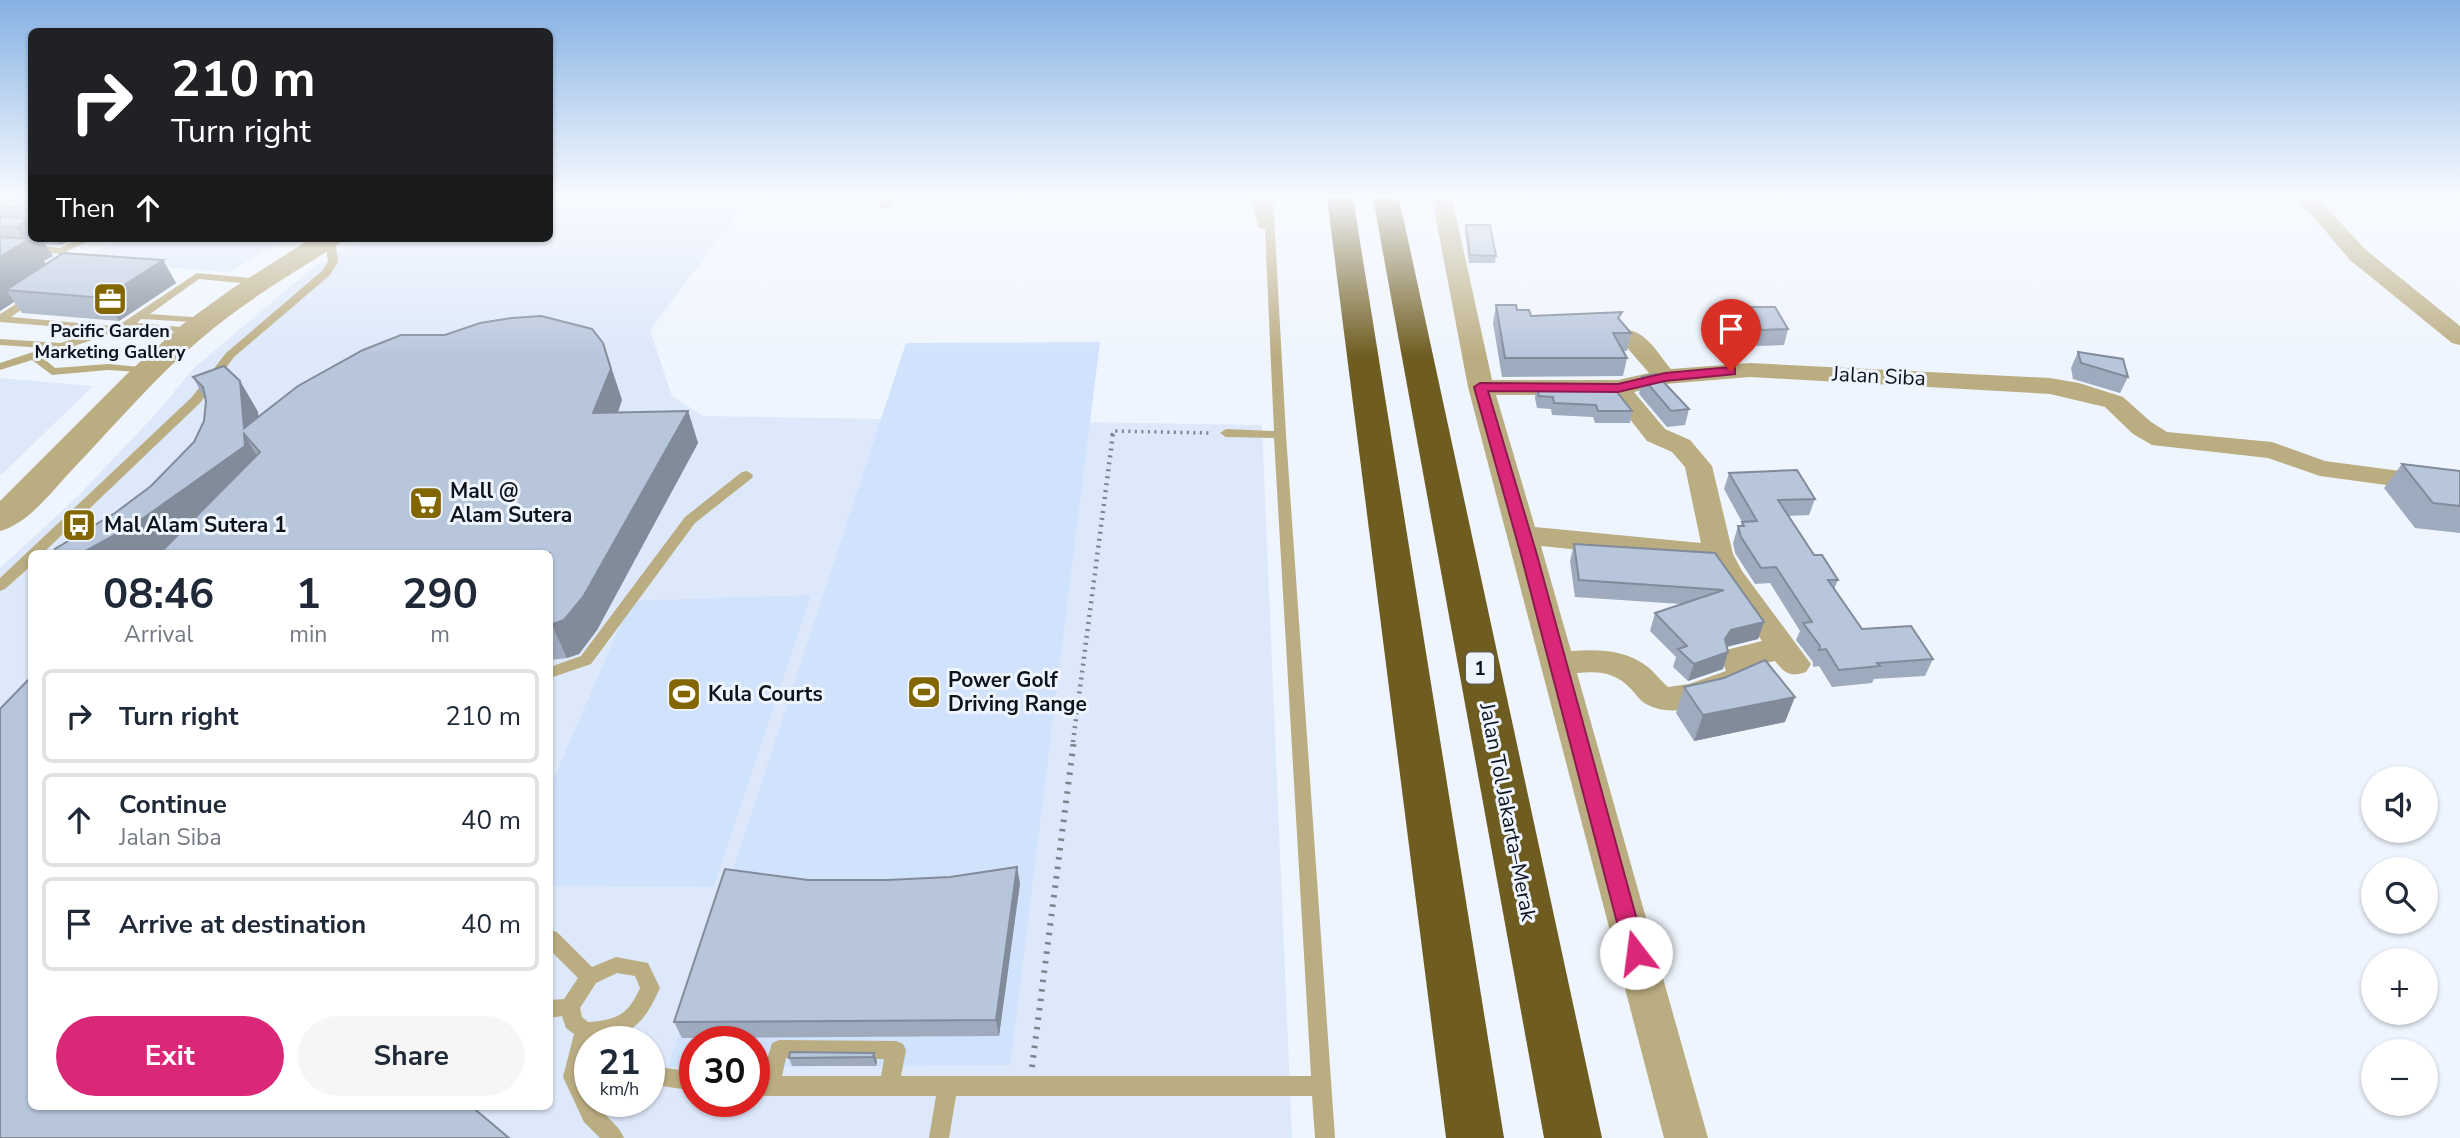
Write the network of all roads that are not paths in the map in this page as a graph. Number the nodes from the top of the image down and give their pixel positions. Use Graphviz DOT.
graph roads {
  1 [pos="309,251"];
  2 [pos="331,251"];
  3 [pos="1348,251"];
  4 [pos="1398,251"];
  5 [pos="1453,251"];
  6 [pos="2355,251"];
  7 [pos="1270,252"];
  8 [pos="260,282"];
  9 [pos="41,292"];
  10 [pos="139,316"];
  11 [pos="0,319"];
  12 [pos="199,326"];
  13 [pos="121,327"];
  14 [pos="1629,336"];
  15 [pos="2460,338"];
  16 [pos="0,342"];
  17 [pos="65,347"];
  18 [pos="35,358"];
  19 [pos="0,367"];
  20 [pos="151,371"];
  21 [pos="1665,377"];
  22 [pos="1480,387"];
  23 [pos="1618,388"];
  24 [pos="1226,433"];
  25 [pos="1280,435"];
  26 [pos="747,475"];
  27 [pos="2460,487"];
  28 [pos="0,520"];
  29 [pos="1523,534"];
  30 [pos="38,550"];
  31 [pos="1718,554"];
  32 [pos="28,561"];
  33 [pos="0,586"];
  34 [pos="1558,663"];
  35 [pos="553,672"];
  36 [pos="553,941"];
  37 [pos="589,977"];
  38 [pos="570,1007"];
  39 [pos="553,1009"];
  40 [pos="579,1026"];
  41 [pos="626,1026"];
  42 [pos="770,1069"];
  43 [pos="888,1085"];
  44 [pos="948,1085"];
  45 [pos="770,1086"];
  46 [pos="1322,1086"];
  47 [pos="593,1117"];
  48 [pos="614,1138"];
  49 [pos="939,1138"];
  50 [pos="1325,1138"];
  51 [pos="1475,1138"];
  52 [pos="1573,1138"];
  53 [pos="1686,1138"];
  1 -- 8 [label="street"];
  2 -- 30 [label="lane"];
  3 -- 51 [label="highway"];
  4 -- 52 [label="highway, Jalan Tol Jakarta–Merak / 1"];
  5 -- 22 [label="street"];
  6 -- 15 [label="street"];
  7 -- 25 [label="lane"];
  8 -- 10 [label="lane"];
  8 -- 12 [label="street"];
  9 -- 11 [label="lane"];
  10 -- 12 [label="lane"];
  10 -- 13 [label="lane"];
  11 -- 13 [label="lane"];
  12 -- 13 [label="lane"];
  12 -- 20 [label="street"];
  13 -- 17 [label="lane"];
  14 -- 21 [label="street"];
  16 -- 17 [label="lane"];
  17 -- 18 [label="lane"];
  18 -- 19 [label="lane"];
  18 -- 20 [label="lane"];
  20 -- 28 [label="street"];
  21 -- 23 [label="street, Jalan Siba"];
  21 -- 27 [label="street, Jalan Siba"];
  22 -- 23 [label="street, Jalan Siba"];
  22 -- 29 [label="street"];
  23 -- 31 [label="street"];
  24 -- 25 [label="lane"];
  25 -- 46 [label="lane"];
  26 -- 35 [label="lane"];
  29 -- 31 [label="street"];
  29 -- 34 [label="street"];
  31 -- 34 [label="street"];
  32 -- 33 [label="lane"];
  34 -- 53 [label="street"];
  36 -- 37 [label="lane"];
  37 -- 38 [label="lane"];
  37 -- 41 [label="lane"];
  38 -- 39 [label="lane"];
  38 -- 40 [label="lane"];
  42 -- 43 [label="lane"];
  43 -- 44 [label="lane"];
  43 -- 45 [label="lane"];
  44 -- 46 [label="lane"];
  44 -- 49 [label="lane"];
  46 -- 50 [label="lane"];
  47 -- 48 [label="lane"];
}
